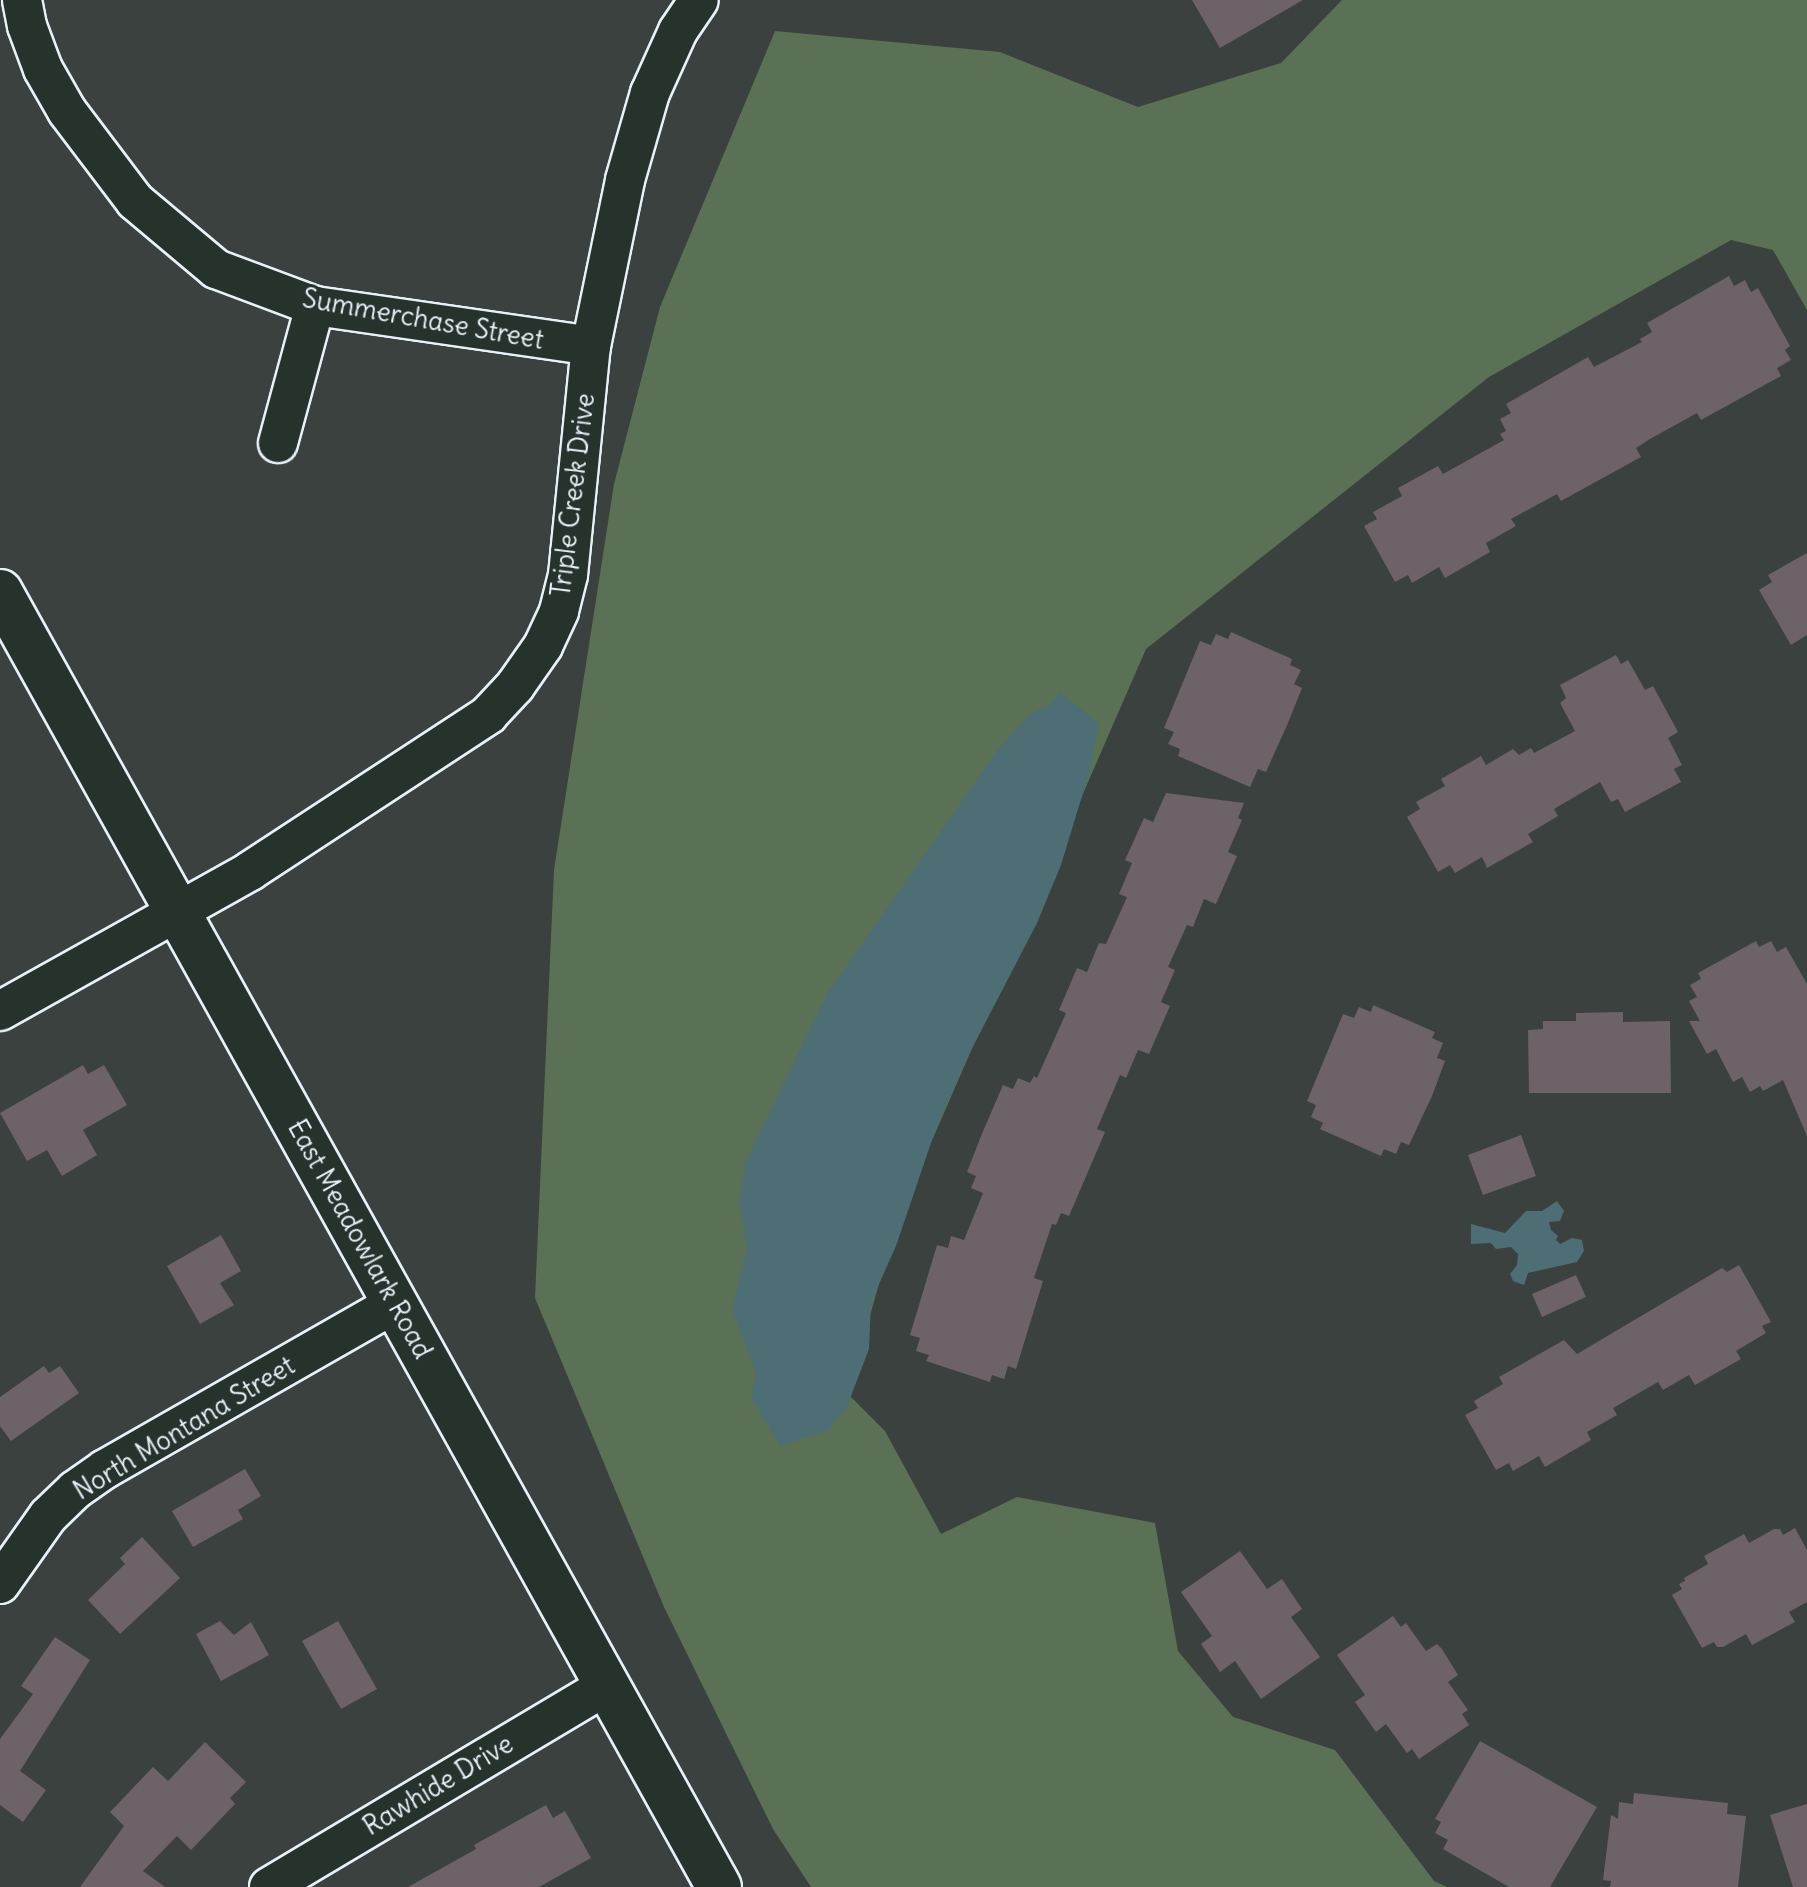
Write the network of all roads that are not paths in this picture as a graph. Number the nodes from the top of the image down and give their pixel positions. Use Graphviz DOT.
graph roads {
  1 [pos="22,0"];
  2 [pos="699,0"];
  3 [pos="315,306"];
  4 [pos="591,346"];
  5 [pos="278,443"];
  6 [pos="0,592"];
  7 [pos="178,912"];
  8 [pos="0,1011"];
  9 [pos="396,1303"];
  10 [pos="0,1584"];
  11 [pos="608,1685"];
  12 [pos="269,1887"];
  13 [pos="719,1887"];
  1 -- 3 [label="street, Summerchase Street"];
  2 -- 4 [label="street, Triple Creek Drive"];
  3 -- 4 [label="street, Summerchase Street"];
  3 -- 5 [label="street"];
  4 -- 7 [label="street, Triple Creek Drive"];
  6 -- 7 [label="main road, East Meadowlark Road"];
  7 -- 8 [label="street, Triple Creek Drive"];
  7 -- 9 [label="main road, East Meadowlark Road"];
  9 -- 10 [label="street, North Montana Street"];
  9 -- 11 [label="main road, East Meadowlark Road"];
  11 -- 12 [label="street, Rawhide Drive"];
  11 -- 13 [label="main road, East Meadowlark Road"];
}
